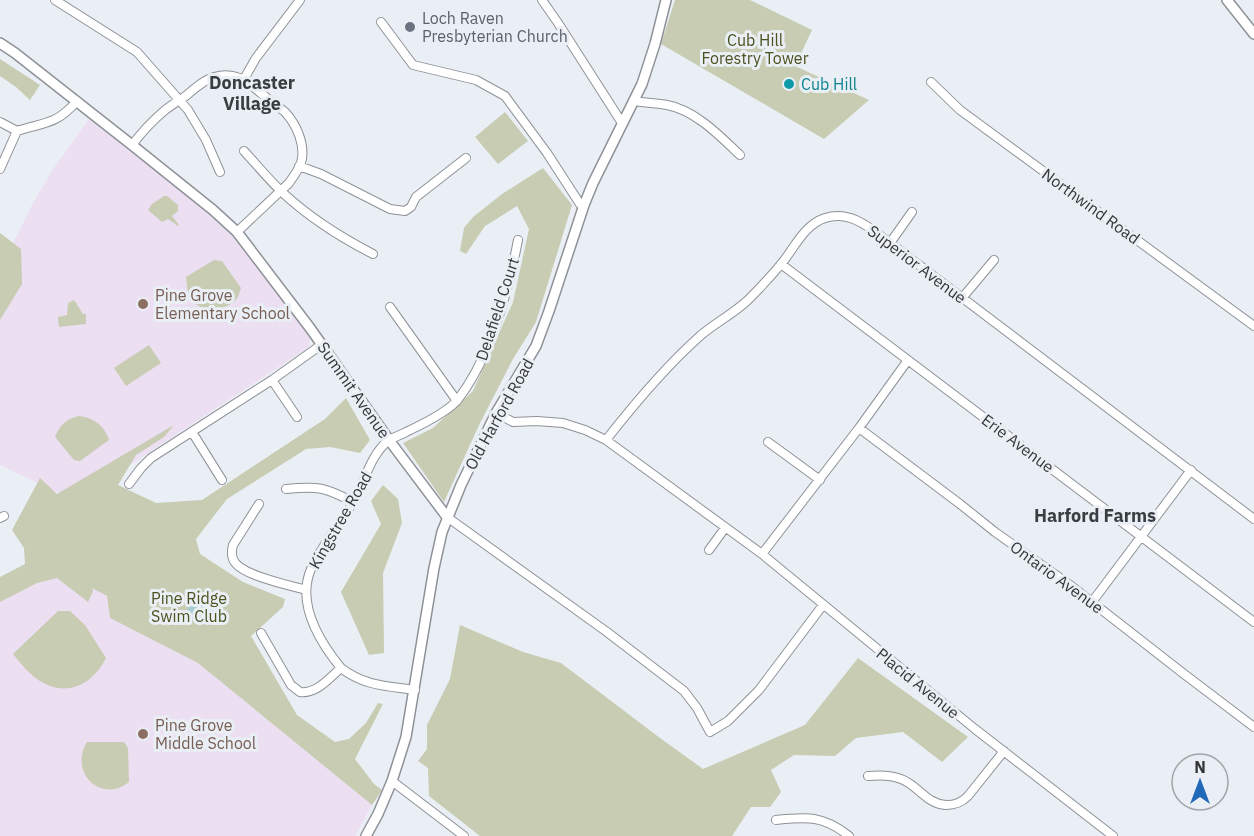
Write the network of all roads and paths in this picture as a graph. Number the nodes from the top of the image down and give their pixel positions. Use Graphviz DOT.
graph roads {
  1 [pos="55,0"];
  2 [pos="300,0"];
  3 [pos="542,0"];
  4 [pos="666,0"];
  5 [pos="1227,0"];
  6 [pos="381,22"];
  7 [pos="1254,34"];
  8 [pos="0,43"];
  9 [pos="244,79"];
  10 [pos="931,82"];
  11 [pos="77,101"];
  12 [pos="179,101"];
  13 [pos="635,101"];
  14 [pos="0,122"];
  15 [pos="622,123"];
  16 [pos="17,131"];
  17 [pos="132,145"];
  18 [pos="244,151"];
  19 [pos="740,155"];
  20 [pos="466,158"];
  21 [pos="299,166"];
  22 [pos="0,169"];
  23 [pos="220,172"];
  24 [pos="281,191"];
  25 [pos="584,206"];
  26 [pos="912,212"];
  27 [pos="237,232"];
  28 [pos="518,240"];
  29 [pos="890,243"];
  30 [pos="373,254"];
  31 [pos="994,260"];
  32 [pos="781,264"];
  33 [pos="963,297"];
  34 [pos="390,307"];
  35 [pos="1254,326"];
  36 [pos="321,345"];
  37 [pos="908,360"];
  38 [pos="272,380"];
  39 [pos="457,401"];
  40 [pos="496,413"];
  41 [pos="297,417"];
  42 [pos="859,428"];
  43 [pos="192,432"];
  44 [pos="389,440"];
  45 [pos="606,440"];
  46 [pos="768,441"];
  47 [pos="1191,470"];
  48 [pos="222,480"];
  49 [pos="820,480"];
  50 [pos="129,484"];
  51 [pos="286,489"];
  52 [pos="353,502"];
  53 [pos="259,504"];
  54 [pos="447,517"];
  55 [pos="1254,519"];
  56 [pos="725,528"];
  57 [pos="1141,536"];
  58 [pos="710,550"];
  59 [pos="762,554"];
  60 [pos="306,590"];
  61 [pos="1092,602"];
  62 [pos="823,605"];
  63 [pos="1254,622"];
  64 [pos="261,633"];
  65 [pos="341,668"];
  66 [pos="415,690"];
  67 [pos="1254,727"];
  68 [pos="1004,750"];
  69 [pos="868,776"];
  70 [pos="392,782"];
  71 [pos="776,820"];
  72 [pos="366,836"];
  73 [pos="464,836"];
  74 [pos="849,836"];
  75 [pos="1113,836"];
  1 -- 12 [label="street"];
  2 -- 9 [label="street"];
  3 -- 15 [label="street"];
  4 -- 13 [label="street, Old Harford Road"];
  5 -- 7 [label="street"];
  6 -- 25 [label="street"];
  8 -- 11 [label="street, Summit Avenue"];
  9 -- 12 [label="street"];
  9 -- 21 [label="street"];
  10 -- 35 [label="street, Northwind Road"];
  11 -- 16 [label="street"];
  11 -- 17 [label="street, Summit Avenue"];
  12 -- 17 [label="street"];
  12 -- 23 [label="street"];
  13 -- 15 [label="street, Old Harford Road"];
  13 -- 19 [label="street"];
  14 -- 16 [label="street"];
  15 -- 25 [label="street, Old Harford Road"];
  16 -- 22 [label="street"];
  17 -- 27 [label="street, Summit Avenue"];
  18 -- 24 [label="street"];
  20 -- 21 [label="street"];
  21 -- 24 [label="street"];
  24 -- 27 [label="street"];
  24 -- 30 [label="street"];
  25 -- 40 [label="street, Old Harford Road"];
  26 -- 29 [label="street"];
  27 -- 36 [label="street, Summit Avenue"];
  28 -- 39 [label="street, Delafield Court"];
  29 -- 32 [label="street, Superior Avenue"];
  29 -- 33 [label="street, Superior Avenue"];
  31 -- 33 [label="street"];
  32 -- 37 [label="street, Erie Avenue"];
  32 -- 45 [label="street, Superior Avenue"];
  33 -- 47 [label="street, Superior Avenue"];
  34 -- 39 [label="street"];
  36 -- 38 [label="street"];
  36 -- 44 [label="street, Summit Avenue"];
  37 -- 42 [label="street"];
  37 -- 57 [label="street, Erie Avenue"];
  38 -- 41 [label="street"];
  38 -- 43 [label="street"];
  39 -- 44 [label="street, Delafield Court"];
  40 -- 45 [label="street, Placid Avenue"];
  40 -- 54 [label="street, Old Harford Road"];
  42 -- 49 [label="street"];
  42 -- 61 [label="street, Ontario Avenue"];
  43 -- 48 [label="street"];
  43 -- 50 [label="street"];
  44 -- 52 [label="street, Kingstree Road"];
  44 -- 54 [label="street, Summit Avenue"];
  45 -- 56 [label="street, Placid Avenue"];
  46 -- 49 [label="street"];
  47 -- 55 [label="street, Superior Avenue"];
  47 -- 57 [label="street"];
  49 -- 59 [label="street"];
  51 -- 52 [label="street"];
  52 -- 60 [label="street, Kingstree Road"];
  53 -- 60 [label="street"];
  54 -- 62 [label="street, Summit Avenue"];
  54 -- 66 [label="street, Old Harford Road"];
  56 -- 58 [label="street"];
  56 -- 59 [label="street, Placid Avenue"];
  57 -- 61 [label="street"];
  57 -- 63 [label="street, Erie Avenue"];
  59 -- 62 [label="street, Placid Avenue"];
  60 -- 65 [label="street, Kingstree Road"];
  61 -- 67 [label="street, Ontario Avenue"];
  62 -- 68 [label="street, Placid Avenue"];
  64 -- 65 [label="street"];
  65 -- 66 [label="street"];
  66 -- 70 [label="street, Old Harford Road"];
  68 -- 69 [label="street"];
  68 -- 75 [label="street, Placid Avenue"];
  70 -- 72 [label="street, Old Harford Road"];
  70 -- 73 [label="street"];
  71 -- 74 [label="street"];
}
